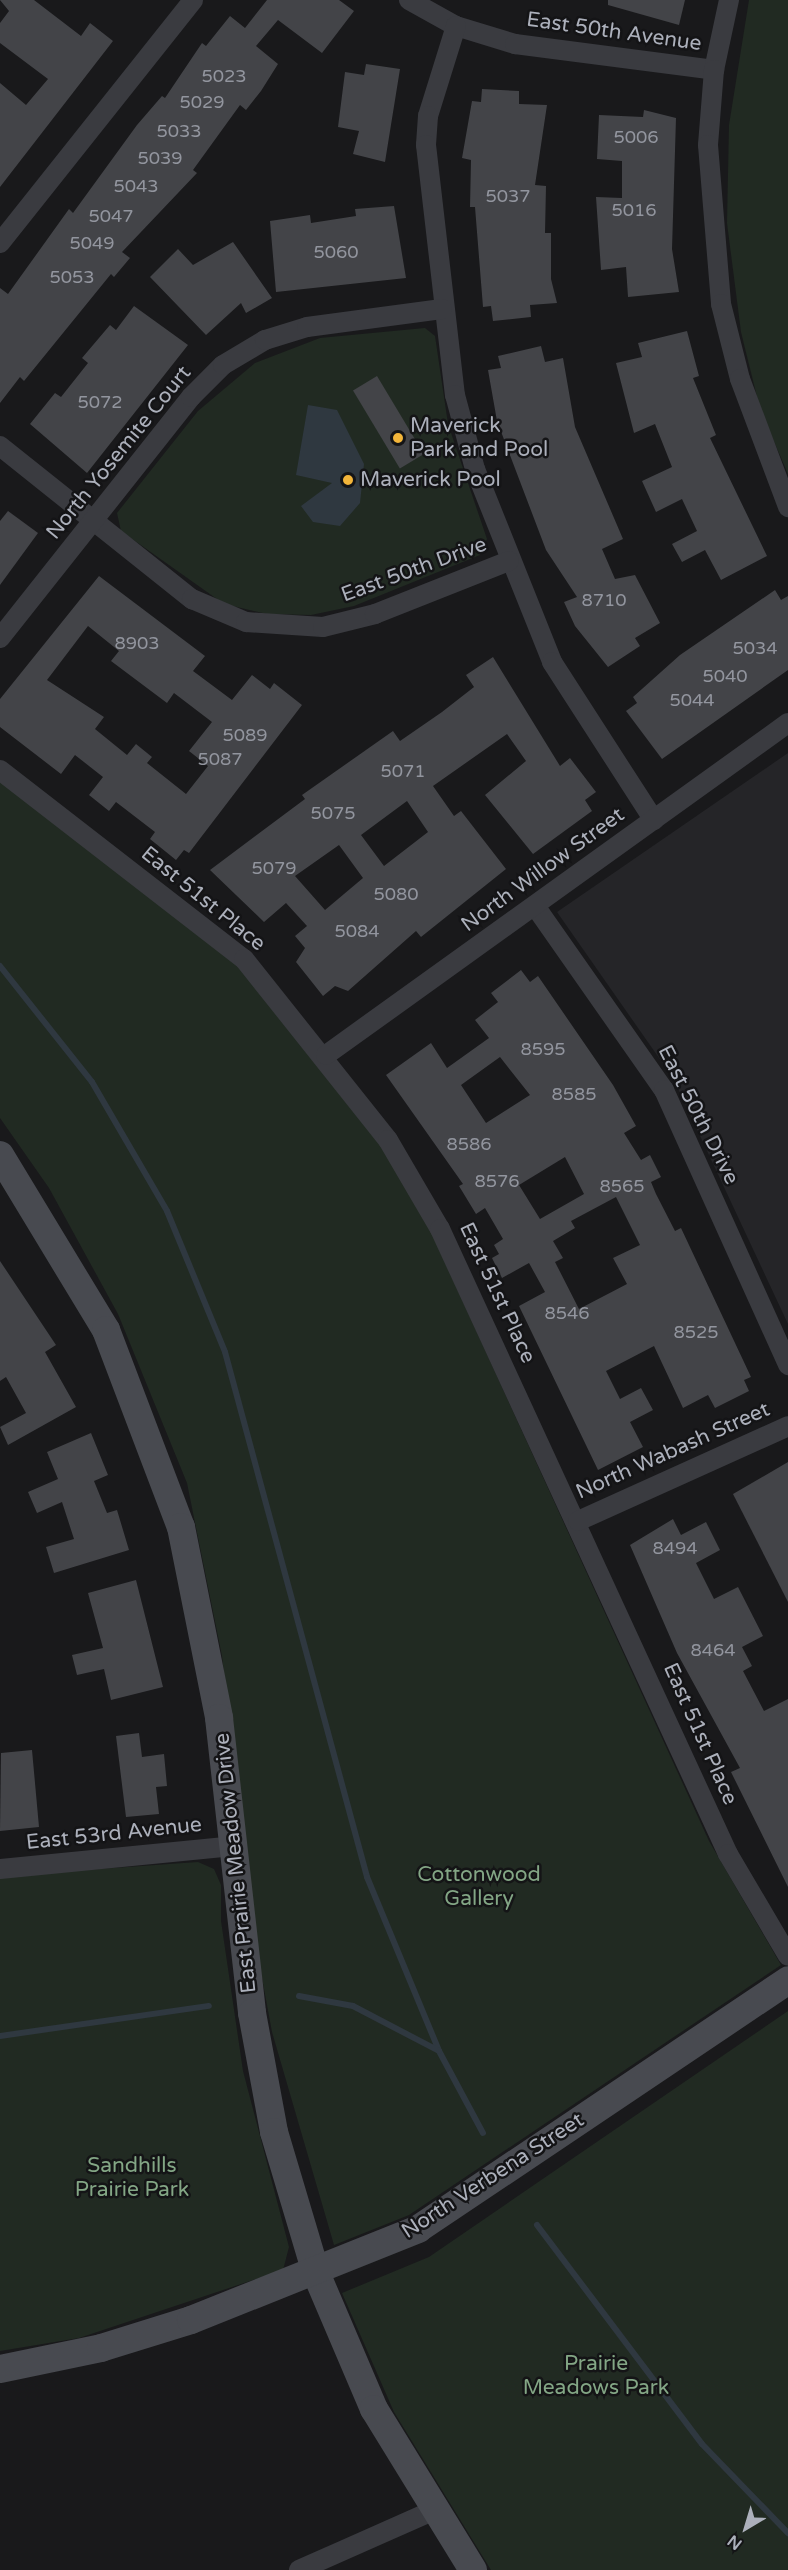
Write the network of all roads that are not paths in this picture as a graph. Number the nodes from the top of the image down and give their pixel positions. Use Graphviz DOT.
graph roads {
  1 [pos="193,0"];
  2 [pos="409,0"];
  3 [pos="729,0"];
  4 [pos="456,26"];
  5 [pos="714,70"];
  6 [pos="0,243"];
  7 [pos="442,309"];
  8 [pos="0,446"];
  9 [pos="788,507"];
  10 [pos="93,521"];
  11 [pos="508,561"];
  12 [pos="0,638"];
  13 [pos="788,723"];
  14 [pos="0,770"];
  15 [pos="654,819"];
  16 [pos="535,906"];
  17 [pos="326,1055"];
  18 [pos="0,1155"];
  19 [pos="788,1365"];
  20 [pos="788,1426"];
  21 [pos="578,1521"];
  22 [pos="233,1846"];
  23 [pos="0,1869"];
  24 [pos="788,1956"];
  25 [pos="788,1980"];
  26 [pos="316,2273"];
  27 [pos="0,2369"];
  28 [pos="432,2511"];
  29 [pos="299,2570"];
  30 [pos="473,2570"];
  1 -- 6 [label="street"];
  2 -- 4 [label="street, East 50th Avenue"];
  3 -- 5 [label="street"];
  4 -- 5 [label="street, East 50th Avenue"];
  4 -- 7 [label="street"];
  5 -- 9 [label="street"];
  7 -- 10 [label="street, North Yosemite Court"];
  7 -- 11 [label="street"];
  8 -- 10 [label="street, East 50th Drive"];
  10 -- 11 [label="street, East 50th Drive"];
  10 -- 12 [label="street, North Yosemite Court"];
  11 -- 15 [label="street"];
  13 -- 15 [label="street, North Willow Street"];
  14 -- 17 [label="street, East 51st Place"];
  15 -- 16 [label="street, North Willow Street"];
  16 -- 17 [label="street, North Willow Street"];
  16 -- 19 [label="street, East 50th Drive"];
  17 -- 21 [label="street, East 51st Place"];
  18 -- 22 [label="street, East Prairie Meadow Drive"];
  20 -- 21 [label="street, North Wabash Street"];
  21 -- 24 [label="street, East 51st Place"];
  22 -- 23 [label="street, East 53rd Avenue"];
  22 -- 26 [label="street, East Prairie Meadow Drive"];
  25 -- 26 [label="street, North Verbena Street"];
  26 -- 27 [label="street, North Verbena Street"];
  26 -- 28 [label="street, East Prairie Meadow Drive"];
  28 -- 29 [label="street"];
  28 -- 30 [label="street, East Prairie Meadow Drive"];
}
